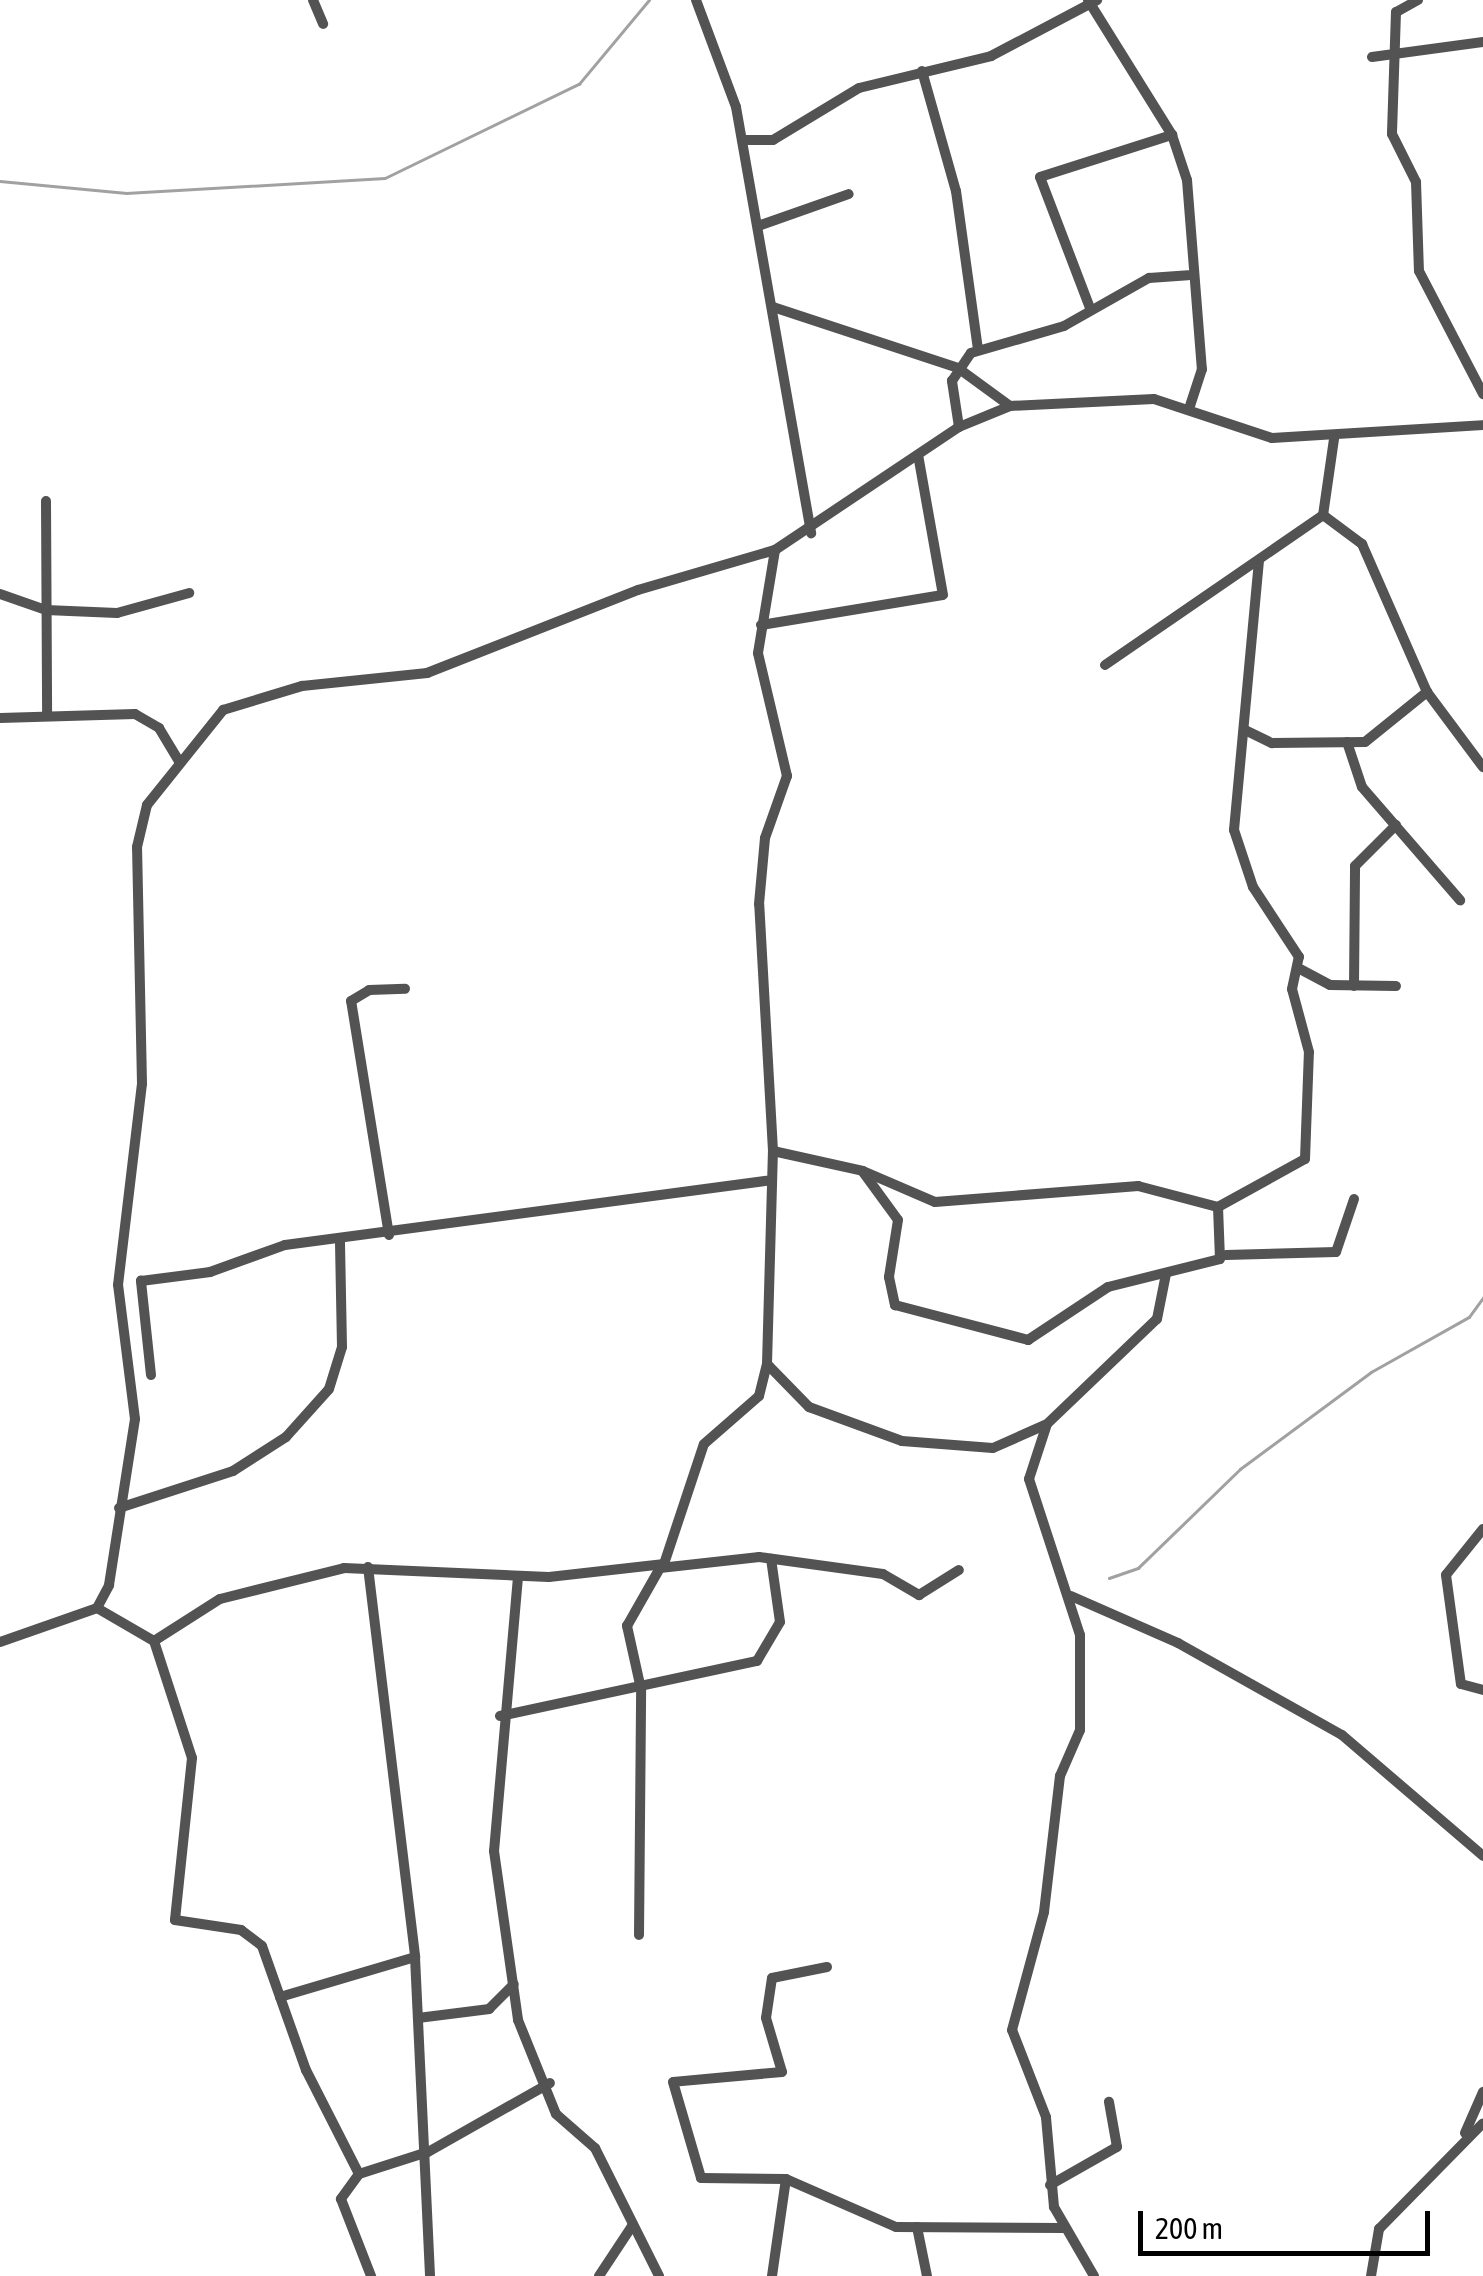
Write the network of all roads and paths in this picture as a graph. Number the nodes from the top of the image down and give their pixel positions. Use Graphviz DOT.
graph roads {
  1 [pos="313,0"];
  2 [pos="696,0"];
  3 [pos="1418,0"];
  4 [pos="1092,2"];
  5 [pos="323,24"];
  6 [pos="1483,42"];
  7 [pos="1372,56"];
  8 [pos="1396,60"];
  9 [pos="922,71"];
  10 [pos="1172,135"];
  11 [pos="742,140"];
  12 [pos="849,194"];
  13 [pos="758,226"];
  14 [pos="1188,275"];
  15 [pos="773,308"];
  16 [pos="1090,308"];
  17 [pos="978,350"];
  18 [pos="958,368"];
  19 [pos="1483,394"];
  20 [pos="1190,405"];
  21 [pos="1010,406"];
  22 [pos="960,426"];
  23 [pos="1482,429"];
  24 [pos="1334,439"];
  25 [pos="918,455"];
  26 [pos="46,501"];
  27 [pos="1324,515"];
  28 [pos="811,533"];
  29 [pos="775,550"];
  30 [pos="1259,561"];
  31 [pos="190,593"];
  32 [pos="0,594"];
  33 [pos="46,610"];
  34 [pos="761,625"];
  35 [pos="1105,666"];
  36 [pos="1426,692"];
  37 [pos="47,715"];
  38 [pos="0,718"];
  39 [pos="1245,730"];
  40 [pos="1347,742"];
  41 [pos="179,761"];
  42 [pos="1483,767"];
  43 [pos="1396,825"];
  44 [pos="1460,900"];
  45 [pos="1300,969"];
  46 [pos="1354,986"];
  47 [pos="1396,986"];
  48 [pos="405,989"];
  49 [pos="773,1151"];
  50 [pos="862,1171"];
  51 [pos="767,1181"];
  52 [pos="1354,1199"];
  53 [pos="1218,1206"];
  54 [pos="389,1235"];
  55 [pos="340,1240"];
  56 [pos="1226,1255"];
  57 [pos="1166,1274"];
  58 [pos="767,1364"];
  59 [pos="151,1375"];
  60 [pos="1047,1424"];
  61 [pos="118,1508"];
  62 [pos="1483,1529"];
  63 [pos="771,1559"];
  64 [pos="368,1567"];
  65 [pos="660,1568"];
  66 [pos="959,1570"];
  67 [pos="518,1576"];
  68 [pos="1071,1596"];
  69 [pos="98,1608"];
  70 [pos="154,1641"];
  71 [pos="0,1642"];
  72 [pos="641,1690"];
  73 [pos="1483,1690"];
  74 [pos="500,1716"];
  75 [pos="1483,1856"];
  76 [pos="639,1934"];
  77 [pos="415,1957"];
  78 [pos="828,1967"];
  79 [pos="514,1984"];
  80 [pos="280,1997"];
  81 [pos="418,2018"];
  82 [pos="550,2083"];
  83 [pos="1483,2092"];
  84 [pos="1109,2102"];
  85 [pos="1483,2123"];
  86 [pos="1465,2134"];
  87 [pos="428,2152"];
  88 [pos="360,2174"];
  89 [pos="786,2179"];
  90 [pos="1050,2185"];
  91 [pos="632,2226"];
  92 [pos="916,2227"];
  93 [pos="1064,2228"];
  94 [pos="371,2276"];
  95 [pos="430,2276"];
  96 [pos="599,2276"];
  97 [pos="660,2276"];
  98 [pos="772,2276"];
  99 [pos="927,2276"];
  100 [pos="1094,2276"];
  101 [pos="1371,2276"];
  1 -- 5 [label="street"];
  2 -- 11 [label="street"];
  3 -- 8 [label="street"];
  4 -- 9 [label="street"];
  4 -- 10 [label="street"];
  6 -- 8 [label="street"];
  7 -- 8 [label="street"];
  8 -- 19 [label="street"];
  9 -- 11 [label="street"];
  9 -- 17 [label="street"];
  10 -- 14 [label="street"];
  10 -- 16 [label="street"];
  11 -- 13 [label="street"];
  12 -- 13 [label="street"];
  13 -- 15 [label="street"];
  14 -- 16 [label="street"];
  14 -- 20 [label="street"];
  15 -- 18 [label="street"];
  15 -- 28 [label="street"];
  16 -- 17 [label="street"];
  17 -- 18 [label="street"];
  18 -- 21 [label="street"];
  18 -- 22 [label="street"];
  20 -- 21 [label="street"];
  20 -- 24 [label="street"];
  21 -- 22 [label="street"];
  22 -- 25 [label="street"];
  23 -- 24 [label="street"];
  24 -- 27 [label="street"];
  25 -- 28 [label="street"];
  25 -- 34 [label="street"];
  26 -- 33 [label="street"];
  27 -- 30 [label="street"];
  27 -- 36 [label="street"];
  28 -- 29 [label="street"];
  29 -- 34 [label="street"];
  29 -- 41 [label="street"];
  30 -- 35 [label="street"];
  30 -- 39 [label="street"];
  31 -- 33 [label="street"];
  32 -- 33 [label="street"];
  33 -- 37 [label="street"];
  34 -- 49 [label="street"];
  36 -- 40 [label="street"];
  36 -- 42 [label="street"];
  37 -- 38 [label="street"];
  37 -- 41 [label="street"];
  39 -- 40 [label="street"];
  39 -- 45 [label="street"];
  40 -- 43 [label="street"];
  41 -- 61 [label="street"];
  43 -- 44 [label="street"];
  43 -- 46 [label="street"];
  45 -- 46 [label="street"];
  45 -- 53 [label="street"];
  46 -- 47 [label="street"];
  48 -- 54 [label="street"];
  49 -- 50 [label="street"];
  49 -- 51 [label="street"];
  50 -- 53 [label="street"];
  50 -- 57 [label="street"];
  51 -- 54 [label="street"];
  51 -- 58 [label="street"];
  52 -- 56 [label="street"];
  53 -- 56 [label="street"];
  54 -- 55 [label="street"];
  55 -- 59 [label="street"];
  55 -- 61 [label="street"];
  56 -- 57 [label="street"];
  57 -- 60 [label="street"];
  58 -- 60 [label="street"];
  58 -- 65 [label="street"];
  60 -- 68 [label="street"];
  61 -- 69 [label="street"];
  62 -- 73 [label="street"];
  63 -- 65 [label="street"];
  63 -- 66 [label="street"];
  63 -- 72 [label="street"];
  64 -- 67 [label="street"];
  64 -- 70 [label="street"];
  64 -- 77 [label="street"];
  65 -- 67 [label="street"];
  65 -- 72 [label="street"];
  67 -- 74 [label="street"];
  68 -- 75 [label="street"];
  68 -- 90 [label="street"];
  69 -- 70 [label="street"];
  69 -- 71 [label="street"];
  70 -- 80 [label="street"];
  72 -- 74 [label="street"];
  72 -- 76 [label="street"];
  74 -- 79 [label="street"];
  77 -- 80 [label="street"];
  77 -- 81 [label="street"];
  78 -- 89 [label="street"];
  79 -- 81 [label="street"];
  79 -- 82 [label="street"];
  80 -- 88 [label="street"];
  81 -- 87 [label="street"];
  82 -- 87 [label="street"];
  82 -- 91 [label="street"];
  83 -- 86 [label="street"];
  84 -- 90 [label="street"];
  85 -- 86 [label="street"];
  86 -- 101 [label="street"];
  87 -- 88 [label="street"];
  87 -- 95 [label="street"];
  88 -- 94 [label="street"];
  89 -- 92 [label="street"];
  89 -- 98 [label="street"];
  90 -- 93 [label="street"];
  91 -- 96 [label="street"];
  91 -- 97 [label="street"];
  92 -- 93 [label="street"];
  92 -- 99 [label="street"];
  93 -- 100 [label="street"];
}
